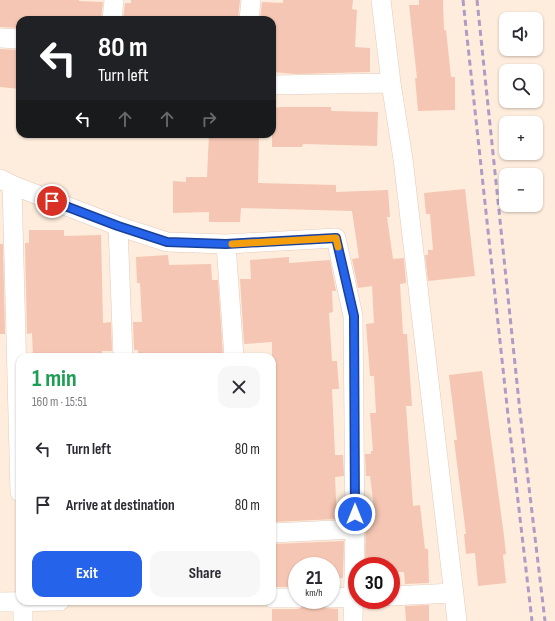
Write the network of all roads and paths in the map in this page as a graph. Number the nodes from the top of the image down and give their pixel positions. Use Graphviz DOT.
graph roads {
  1 [pos="114,0"];
  2 [pos="251,0"];
  3 [pos="381,0"];
  4 [pos="112,16"];
  5 [pos="249,16"];
  6 [pos="0,38"];
  7 [pos="16,40"];
  8 [pos="391,83"];
  9 [pos="276,85"];
  10 [pos="6,182"];
  11 [pos="118,226"];
  12 [pos="226,244"];
  13 [pos="123,353"];
  14 [pos="234,353"];
  15 [pos="16,403"];
  16 [pos="355,529"];
  17 [pos="276,533"];
  18 [pos="355,557"];
  19 [pos="454,593"];
  20 [pos="400,596"];
  21 [pos="276,598"];
  22 [pos="288,598"];
  23 [pos="0,602"];
  24 [pos="16,602"];
  25 [pos="23,605"];
  26 [pos="355,609"];
  27 [pos="23,621"];
  28 [pos="353,621"];
  29 [pos="458,621"];
  1 -- 4 [label="street"];
  2 -- 5 [label="street"];
  3 -- 8 [label="street"];
  6 -- 7 [label="street"];
  8 -- 9 [label="street"];
  8 -- 19 [label="street"];
  10 -- 11 [label="street"];
  10 -- 15 [label="street"];
  11 -- 12 [label="street"];
  11 -- 13 [label="street"];
  12 -- 14 [label="street"];
  12 -- 16 [label="street"];
  16 -- 17 [label="street"];
  16 -- 18 [label="street"];
  19 -- 20 [label="street"];
  19 -- 29 [label="street"];
  21 -- 22 [label="street"];
  23 -- 24 [label="street"];
  25 -- 27 [label="street"];
  26 -- 28 [label="street"];
}
